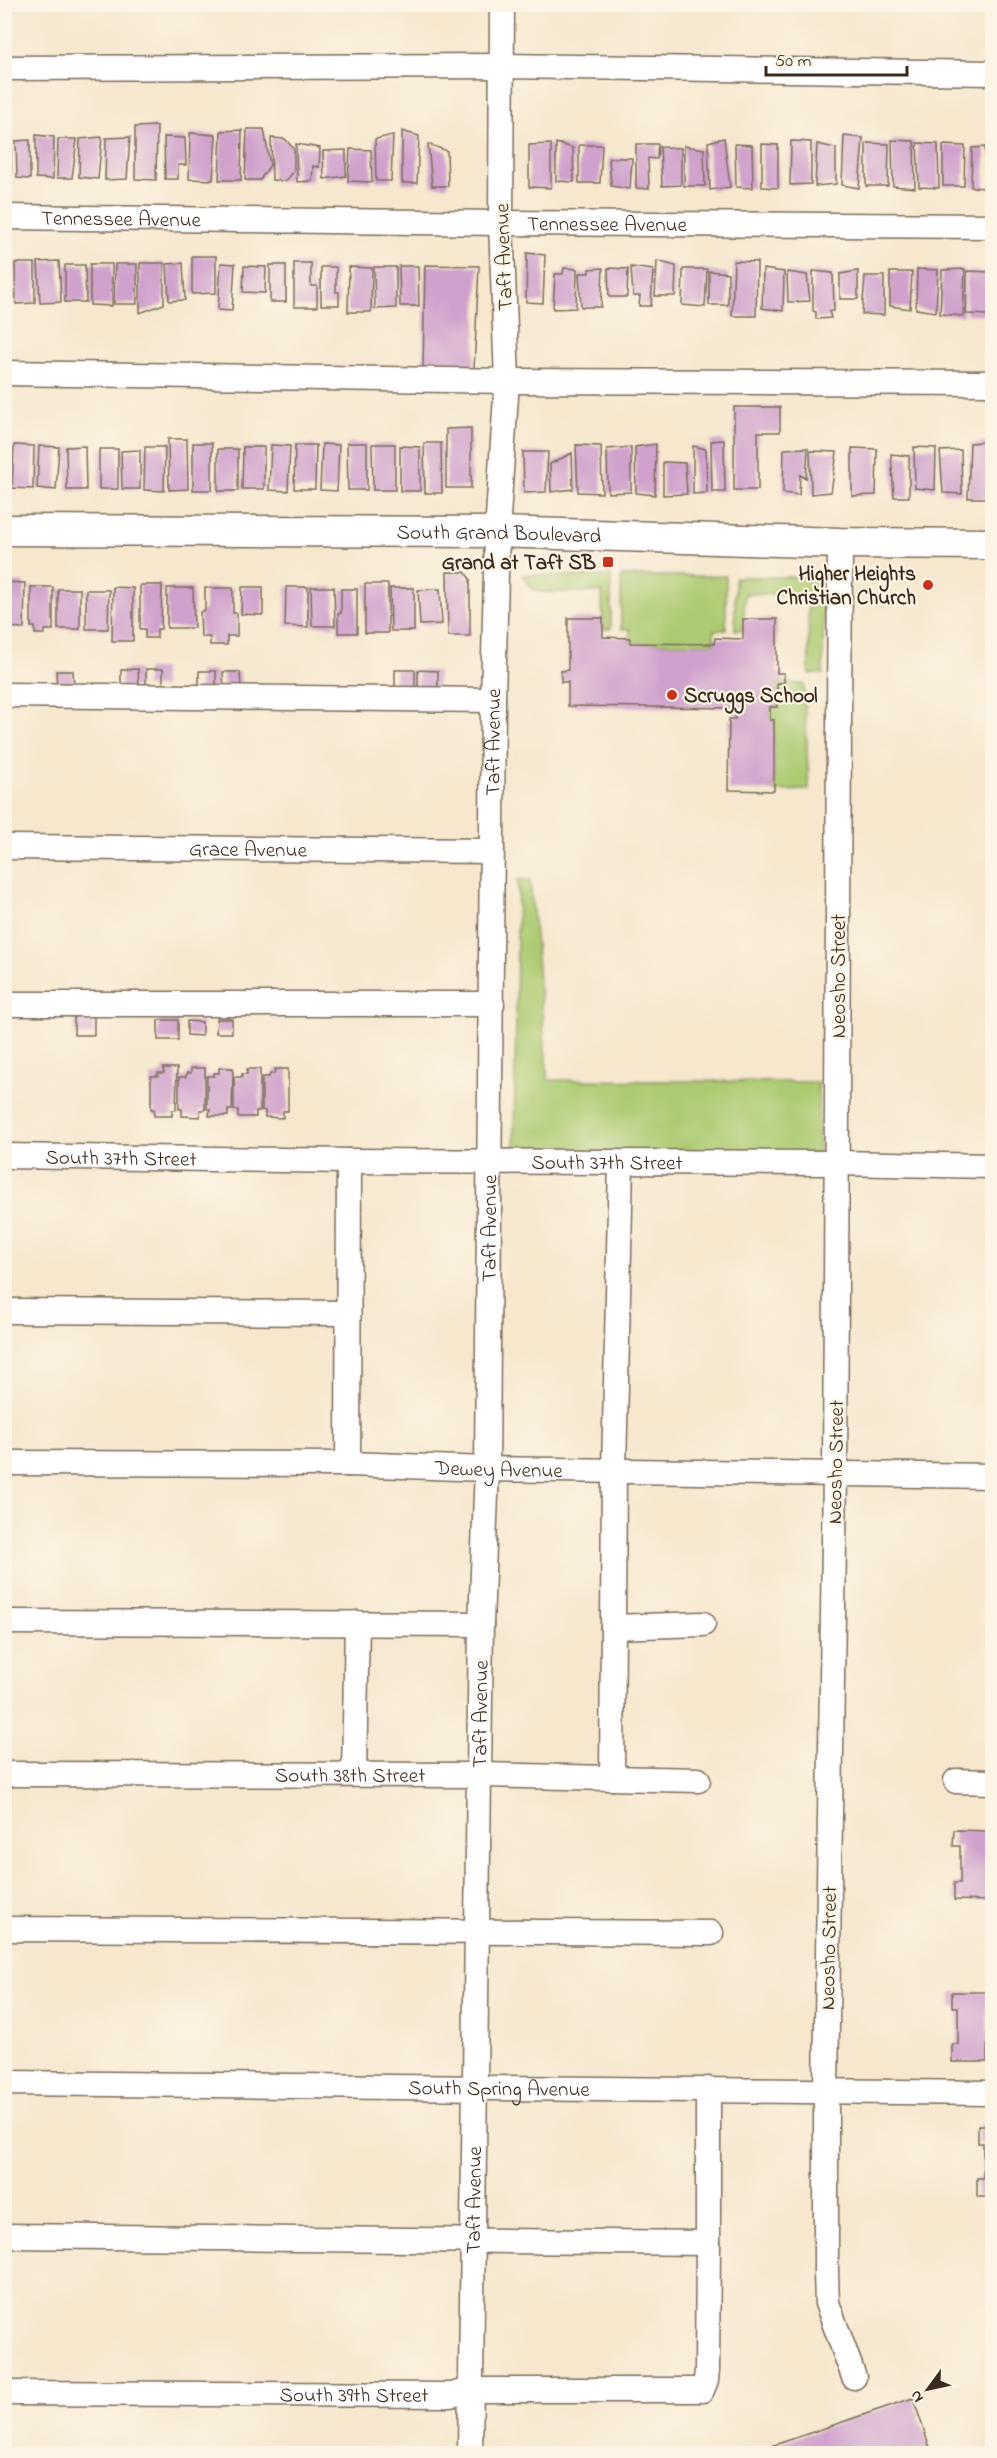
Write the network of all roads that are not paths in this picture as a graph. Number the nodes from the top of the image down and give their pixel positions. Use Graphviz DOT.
graph roads {
  1 [pos="502,4"];
  2 [pos="501,66"];
  3 [pos="4,68"];
  4 [pos="993,74"];
  5 [pos="4,217"];
  6 [pos="501,223"];
  7 [pos="993,226"];
  8 [pos="4,373"];
  9 [pos="507,381"];
  10 [pos="993,383"];
  11 [pos="4,530"];
  12 [pos="496,532"];
  13 [pos="840,543"];
  14 [pos="993,544"];
  15 [pos="4,695"];
  16 [pos="493,700"];
  17 [pos="4,847"];
  18 [pos="492,851"];
  19 [pos="4,1004"];
  20 [pos="492,1004"];
  21 [pos="4,1156"];
  22 [pos="349,1161"];
  23 [pos="490,1161"];
  24 [pos="621,1163"];
  25 [pos="837,1163"];
  26 [pos="993,1166"];
  27 [pos="4,1311"];
  28 [pos="347,1313"];
  29 [pos="4,1463"];
  30 [pos="348,1464"];
  31 [pos="487,1469"];
  32 [pos="614,1471"];
  33 [pos="835,1474"];
  34 [pos="993,1476"];
  35 [pos="4,1622"];
  36 [pos="357,1623"];
  37 [pos="481,1624"];
  38 [pos="703,1624"];
  39 [pos="613,1627"];
  40 [pos="4,1774"];
  41 [pos="354,1774"];
  42 [pos="481,1774"];
  43 [pos="612,1778"];
  44 [pos="698,1780"];
  45 [pos="956,1781"];
  46 [pos="993,1782"];
  47 [pos="4,1929"];
  48 [pos="477,1930"];
  49 [pos="711,1934"];
  50 [pos="4,2083"];
  51 [pos="475,2086"];
  52 [pos="708,2089"];
  53 [pos="826,2091"];
  54 [pos="993,2093"];
  55 [pos="4,2236"];
  56 [pos="473,2240"];
  57 [pos="708,2243"];
  58 [pos="854,2377"];
  59 [pos="470,2390"];
  60 [pos="4,2393"];
  61 [pos="470,2454"];
  1 -- 2 [label="street, Taft Avenue"];
  2 -- 3 [label="street"];
  2 -- 4 [label="street"];
  2 -- 6 [label="street, Taft Avenue"];
  5 -- 6 [label="street, Tennessee Avenue"];
  6 -- 7 [label="street, Tennessee Avenue"];
  6 -- 9 [label="street, Taft Avenue"];
  8 -- 9 [label="street"];
  9 -- 10 [label="street"];
  9 -- 12 [label="street, Taft Avenue"];
  11 -- 12 [label="main road, South Grand Boulevard"];
  12 -- 13 [label="main road, South Grand Boulevard"];
  12 -- 16 [label="street, Taft Avenue"];
  13 -- 14 [label="main road, South Grand Boulevard"];
  13 -- 25 [label="street, Neosho Street"];
  15 -- 16 [label="street"];
  16 -- 18 [label="street, Taft Avenue"];
  17 -- 18 [label="street, Grace Avenue"];
  18 -- 20 [label="street, Taft Avenue"];
  19 -- 20 [label="street"];
  20 -- 23 [label="street, Taft Avenue"];
  21 -- 22 [label="street, South 37th Street"];
  22 -- 23 [label="street, South 37th Street"];
  22 -- 28 [label="street"];
  23 -- 24 [label="street, South 37th Street"];
  23 -- 31 [label="street, Taft Avenue"];
  24 -- 25 [label="street, South 37th Street"];
  24 -- 32 [label="street"];
  25 -- 26 [label="street, South 37th Street"];
  25 -- 33 [label="street, Neosho Street"];
  27 -- 28 [label="street"];
  28 -- 30 [label="street"];
  29 -- 30 [label="street, Dewey Avenue"];
  30 -- 31 [label="street, Dewey Avenue"];
  31 -- 32 [label="street, Dewey Avenue"];
  31 -- 37 [label="street, Taft Avenue"];
  32 -- 33 [label="street, Dewey Avenue"];
  32 -- 39 [label="street"];
  33 -- 34 [label="street, Dewey Avenue"];
  33 -- 53 [label="street, Neosho Street"];
  35 -- 36 [label="street"];
  36 -- 37 [label="street"];
  36 -- 41 [label="street"];
  37 -- 42 [label="street, Taft Avenue"];
  38 -- 39 [label="street"];
  39 -- 43 [label="street"];
  40 -- 41 [label="street, South 38th Street"];
  41 -- 42 [label="street, South 38th Street"];
  42 -- 43 [label="street, South 38th Street"];
  42 -- 48 [label="street, Taft Avenue"];
  43 -- 44 [label="street, South 38th Street"];
  45 -- 46 [label="street"];
  47 -- 48 [label="street"];
  48 -- 49 [label="street"];
  48 -- 51 [label="street, Taft Avenue"];
  50 -- 51 [label="street, South Spring Avenue"];
  51 -- 52 [label="street, South Spring Avenue"];
  51 -- 56 [label="street, Taft Avenue"];
  52 -- 53 [label="street, South Spring Avenue"];
  52 -- 57 [label="street"];
  53 -- 54 [label="street, South Spring Avenue"];
  53 -- 58 [label="street, Neosho Street"];
  55 -- 56 [label="street"];
  56 -- 57 [label="street"];
  56 -- 59 [label="street, Taft Avenue"];
  57 -- 59 [label="street, South 39th Street"];
  59 -- 60 [label="street, South 39th Street"];
  59 -- 61 [label="street, Taft Avenue"];
}
